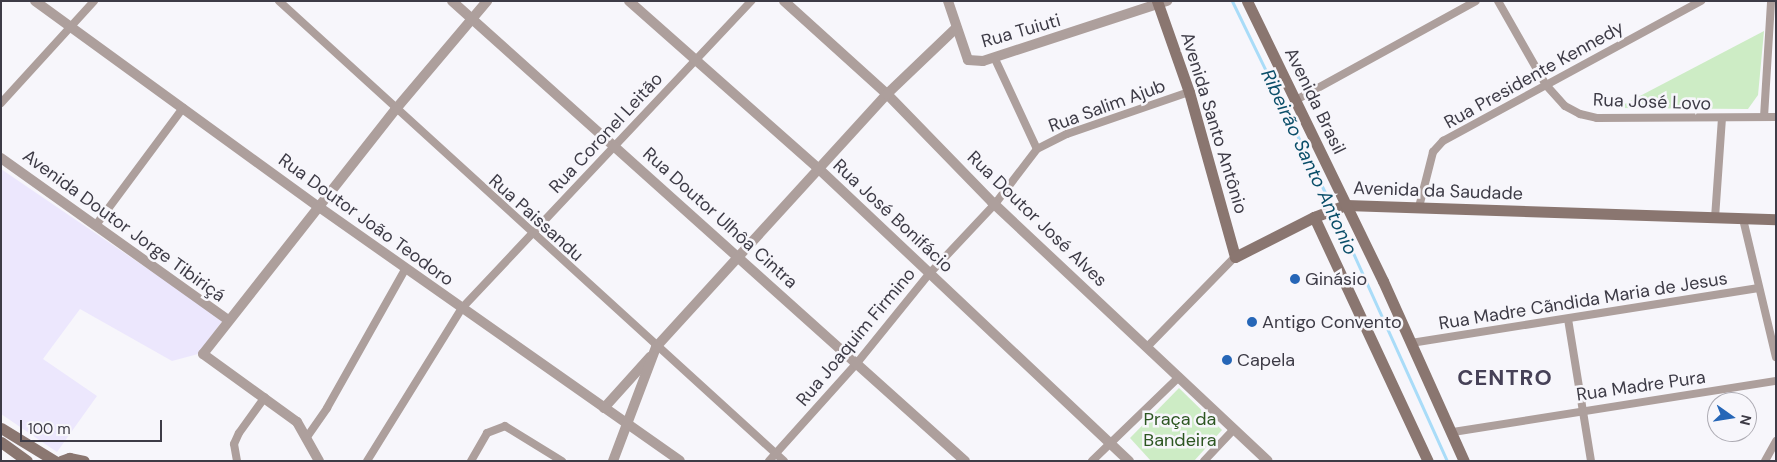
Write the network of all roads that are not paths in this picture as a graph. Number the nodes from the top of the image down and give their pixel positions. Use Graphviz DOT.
graph roads {
  1 [pos="35,1"];
  2 [pos="94,1"];
  3 [pos="279,1"];
  4 [pos="452,1"];
  5 [pos="487,1"];
  6 [pos="629,1"];
  7 [pos="751,1"];
  8 [pos="784,1"];
  9 [pos="948,1"];
  10 [pos="1247,1"];
  11 [pos="1476,1"];
  12 [pos="1498,1"];
  13 [pos="1701,1"];
  14 [pos="1771,1"];
  15 [pos="1161,2"];
  16 [pos="472,20"];
  17 [pos="71,26"];
  18 [pos="956,28"];
  19 [pos="696,59"];
  20 [pos="995,59"];
  21 [pos="1546,85"];
  22 [pos="1189,92"];
  23 [pos="887,94"];
  24 [pos="1296,100"];
  25 [pos="1,103"];
  26 [pos="183,108"];
  27 [pos="395,110"];
  28 [pos="1764,117"];
  29 [pos="1776,117"];
  30 [pos="1722,119"];
  31 [pos="614,145"];
  32 [pos="1037,149"];
  33 [pos="1,158"];
  34 [pos="819,169"];
  35 [pos="995,204"];
  36 [pos="1419,206"];
  37 [pos="319,207"];
  38 [pos="1341,207"];
  39 [pos="1318,215"];
  40 [pos="1716,218"];
  41 [pos="1743,219"];
  42 [pos="1776,219"];
  43 [pos="96,225"];
  44 [pos="532,234"];
  45 [pos="738,256"];
  46 [pos="1234,257"];
  47 [pos="406,268"];
  48 [pos="930,273"];
  49 [pos="1759,288"];
  50 [pos="462,308"];
  51 [pos="1568,319"];
  52 [pos="228,320"];
  53 [pos="1411,343"];
  54 [pos="1148,346"];
  55 [pos="656,347"];
  56 [pos="1776,356"];
  57 [pos="650,357"];
  58 [pos="857,363"];
  59 [pos="1179,378"];
  60 [pos="1776,381"];
  61 [pos="265,397"];
  62 [pos="604,408"];
  63 [pos="1583,409"];
  64 [pos="628,425"];
  65 [pos="1,428"];
  66 [pos="1234,429"];
  67 [pos="1452,432"];
  68 [pos="307,436"];
  69 [pos="1,442"];
  70 [pos="1776,442"];
  71 [pos="1111,444"];
  72 [pos="776,453"];
  73 [pos="27,461"];
  74 [pos="55,461"];
  75 [pos="61,461"];
  76 [pos="84,461"];
  77 [pos="237,461"];
  78 [pos="319,461"];
  79 [pos="367,461"];
  80 [pos="471,461"];
  81 [pos="562,461"];
  82 [pos="613,461"];
  83 [pos="680,461"];
  84 [pos="769,461"];
  85 [pos="784,461"];
  86 [pos="965,461"];
  87 [pos="1092,461"];
  88 [pos="1129,461"];
  89 [pos="1204,461"];
  90 [pos="1268,461"];
  91 [pos="1428,461"];
  92 [pos="1464,461"];
  93 [pos="1591,461"];
  94 [pos="1765,461"];
  1 -- 17 [label="street, Rua Doutor João Teodoro"];
  2 -- 17 [label="street"];
  3 -- 27 [label="street, Rua Paissandu"];
  4 -- 16 [label="street, Rua Doutor Ulhôa Cintra"];
  5 -- 16 [label="street"];
  6 -- 19 [label="street, Rua José Bonifácio"];
  7 -- 19 [label="street, Rua Coronel Leitão"];
  8 -- 23 [label="street, Rua Doutor José Alves"];
  9 -- 18 [label="street"];
  10 -- 24 [label="main road, Avenida Brasil"];
  11 -- 24 [label="street"];
  12 -- 21 [label="street, Rua José Lovo"];
  13 -- 21 [label="street, Rua Presidente Kennedy"];
  14 -- 28 [label="street"];
  15 -- 20 [label="street, Rua Tuiuti"];
  15 -- 22 [label="main road, Avenida Santo Antônio"];
  16 -- 27 [label="street"];
  16 -- 31 [label="street, Rua Doutor Ulhôa Cintra"];
  17 -- 25 [label="street"];
  17 -- 26 [label="street, Rua Doutor João Teodoro"];
  18 -- 20 [label="street, Rua Tuiuti"];
  18 -- 23 [label="street"];
  19 -- 31 [label="street, Rua Coronel Leitão"];
  19 -- 34 [label="street, Rua José Bonifácio"];
  20 -- 32 [label="street"];
  21 -- 30 [label="street, Rua José Lovo"];
  21 -- 36 [label="street, Rua Presidente Kennedy"];
  22 -- 32 [label="street, Rua Salim Ajub"];
  22 -- 46 [label="main road, Avenida Santo Antônio"];
  23 -- 34 [label="street"];
  23 -- 35 [label="street, Rua Doutor José Alves"];
  24 -- 38 [label="main road, Avenida Brasil"];
  26 -- 37 [label="street, Rua Doutor João Teodoro"];
  26 -- 43 [label="street"];
  27 -- 37 [label="street"];
  27 -- 44 [label="street, Rua Paissandu"];
  28 -- 29 [label="street, Rua José Lovo"];
  28 -- 30 [label="street, Rua José Lovo"];
  30 -- 40 [label="street"];
  31 -- 44 [label="street, Rua Coronel Leitão"];
  31 -- 45 [label="street, Rua Doutor Ulhôa Cintra"];
  32 -- 35 [label="street, Rua Joaquim Firmino"];
  33 -- 43 [label="street, Avenida Doutor Jorge Tibiriçá"];
  34 -- 45 [label="street"];
  34 -- 48 [label="street, Rua José Bonifácio"];
  35 -- 48 [label="street, Rua Joaquim Firmino"];
  35 -- 54 [label="street, Rua Doutor José Alves"];
  36 -- 38 [label="main road, Avenida da Saudade"];
  36 -- 40 [label="main road, Avenida da Saudade"];
  37 -- 47 [label="street, Rua Doutor João Teodoro"];
  37 -- 52 [label="street"];
  38 -- 39 [label="main road, Avenida da Saudade"];
  38 -- 53 [label="main road, Avenida Brasil"];
  39 -- 46 [label="main road, Avenida da Saudade"];
  39 -- 91 [label="main road"];
  40 -- 41 [label="main road, Avenida da Saudade"];
  41 -- 42 [label="main road, Avenida da Saudade"];
  41 -- 49 [label="street"];
  43 -- 52 [label="street, Avenida Doutor Jorge Tibiriçá"];
  44 -- 50 [label="street, Rua Coronel Leitão"];
  44 -- 55 [label="street, Rua Paissandu"];
  45 -- 55 [label="street"];
  45 -- 58 [label="street, Rua Doutor Ulhôa Cintra"];
  46 -- 54 [label="street, Avenida da Saudade"];
  47 -- 50 [label="street, Rua Doutor João Teodoro"];
  47 -- 68 [label="street"];
  48 -- 58 [label="street, Rua Joaquim Firmino"];
  48 -- 71 [label="street, Rua José Bonifácio"];
  49 -- 51 [label="street, Rua Madre Cãndida Maria de Jesus"];
  49 -- 56 [label="street"];
  50 -- 62 [label="street, Rua Doutor João Teodoro"];
  50 -- 79 [label="street, Rua Coronel Leitão"];
  51 -- 53 [label="street, Rua Madre Cãndida Maria de Jesus"];
  51 -- 63 [label="street"];
  52 -- 61 [label="street"];
  53 -- 67 [label="main road, Avenida Brasil"];
  54 -- 59 [label="street, Rua Doutor José Alves"];
  55 -- 57 [label="street"];
  55 -- 72 [label="street, Rua Paissandu"];
  57 -- 62 [label="street"];
  57 -- 64 [label="street"];
  58 -- 72 [label="street, Rua Joaquim Firmino"];
  58 -- 86 [label="street, Rua Doutor Ulhôa Cintra"];
  59 -- 66 [label="street, Rua Doutor José Alves"];
  59 -- 71 [label="street"];
  60 -- 63 [label="street, Rua Madre Pura"];
  61 -- 68 [label="street"];
  61 -- 77 [label="street"];
  62 -- 64 [label="street, Rua Doutor João Teodoro"];
  63 -- 67 [label="street, Rua Madre Pura"];
  63 -- 93 [label="street"];
  64 -- 82 [label="street"];
  64 -- 83 [label="street, Rua Doutor João Teodoro"];
  65 -- 74 [label="main road"];
  66 -- 89 [label="street"];
  66 -- 90 [label="street, Rua Doutor José Alves"];
  67 -- 92 [label="main road, Avenida Brasil"];
  68 -- 78 [label="street"];
  69 -- 73 [label="main road"];
  70 -- 94 [label="street"];
  71 -- 87 [label="street"];
  71 -- 88 [label="street, Rua José Bonifácio"];
  72 -- 84 [label="street, Rua Joaquim Firmino"];
  72 -- 85 [label="street, Rua Paissandu"];
  75 -- 76 [label="main road"];
  80 -- 81 [label="street"];
}
